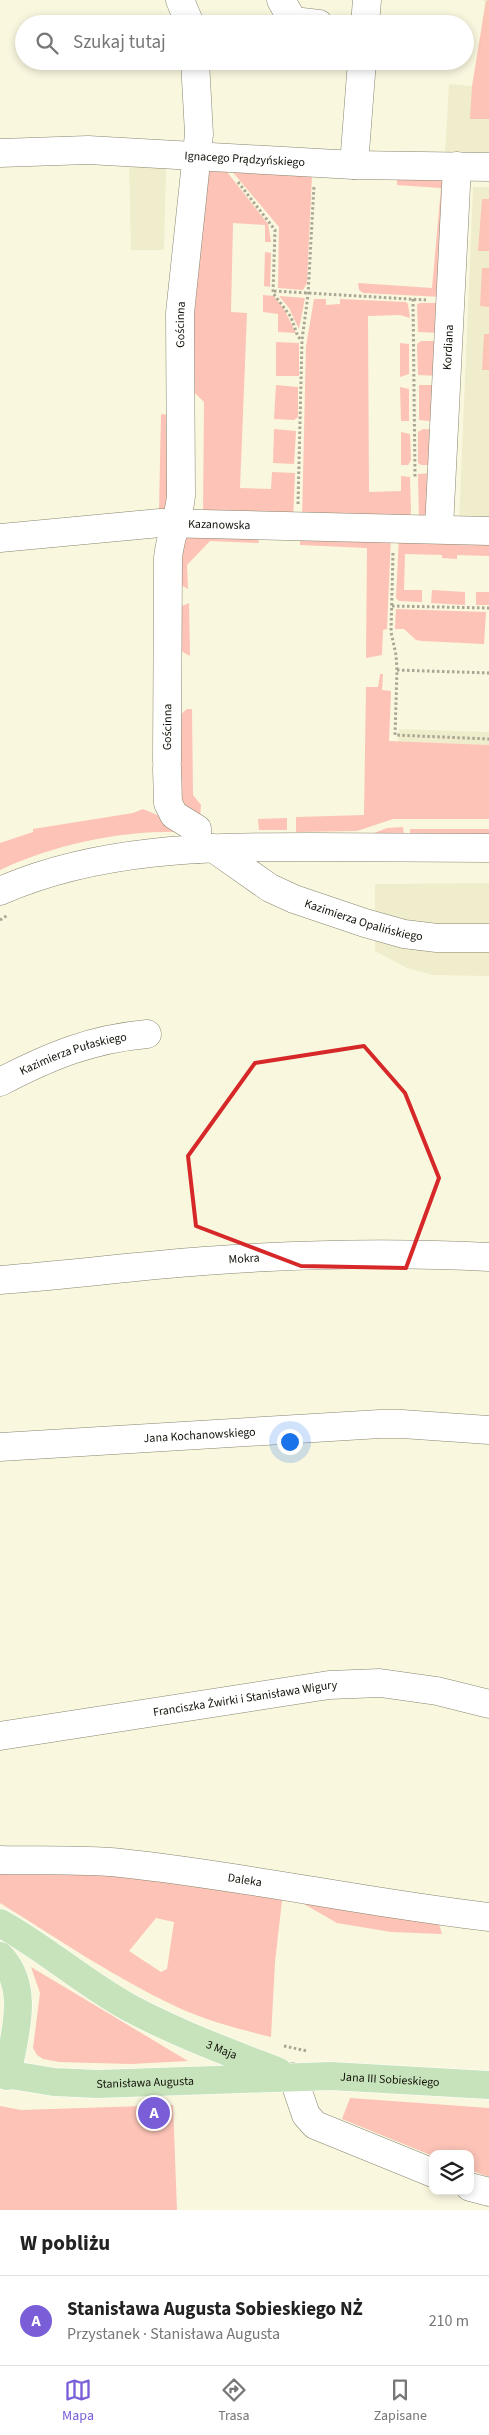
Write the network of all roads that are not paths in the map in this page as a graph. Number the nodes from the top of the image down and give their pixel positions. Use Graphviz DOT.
graph roads {
  1 [pos="180,0"];
  2 [pos="281,0"];
  3 [pos="367,0"];
  4 [pos="186,15"];
  5 [pos="290,15"];
  6 [pos="366,15"];
  7 [pos="195,70"];
  8 [pos="361,70"];
  9 [pos="0,153"];
  10 [pos="197,155"];
  11 [pos="354,165"];
  12 [pos="457,166"];
  13 [pos="489,167"];
  14 [pos="439,528"];
  15 [pos="489,530"];
  16 [pos="172,535"];
  17 [pos="0,538"];
  18 [pos="206,848"];
  19 [pos="489,848"];
  20 [pos="252,859"];
  21 [pos="7,902"];
  22 [pos="489,938"];
  23 [pos="147,1034"];
  24 [pos="0,1082"];
  25 [pos="489,1257"];
  26 [pos="0,1280"];
  27 [pos="489,1430"];
  28 [pos="0,1447"];
  29 [pos="489,1704"];
  30 [pos="0,1736"];
  31 [pos="0,1860"];
  32 [pos="489,1917"];
  33 [pos="0,1923"];
  34 [pos="0,1956"];
  35 [pos="4,2074"];
  36 [pos="293,2077"];
  37 [pos="489,2085"];
  38 [pos="429,2171"];
  39 [pos="474,2188"];
  40 [pos="489,2192"];
  1 -- 4 [label="street"];
  2 -- 5 [label="street"];
  3 -- 6 [label="street"];
  7 -- 10 [label="street, Gościnna"];
  8 -- 11 [label="street"];
  9 -- 10 [label="street, Ignacego Prądzyńskiego"];
  10 -- 11 [label="street, Ignacego Prądzyńskiego"];
  10 -- 16 [label="street, Gościnna"];
  11 -- 12 [label="street, Ignacego Prądzyńskiego"];
  12 -- 13 [label="street, Ignacego Prądzyńskiego"];
  12 -- 14 [label="street, Kordiana"];
  14 -- 15 [label="street, Kazanowska"];
  14 -- 16 [label="street, Kazanowska"];
  16 -- 17 [label="street, Kazanowska"];
  16 -- 18 [label="street, Gościnna"];
  18 -- 20 [label="street"];
  18 -- 21 [label="street"];
  19 -- 20 [label="street"];
  20 -- 22 [label="street, Kazimierza Opalińskiego"];
  23 -- 24 [label="street, Kazimierza Pułaskiego"];
  25 -- 26 [label="street, Mokra"];
  27 -- 28 [label="street, Jana Kochanowskiego"];
  29 -- 30 [label="street, Franciszka Żwirki i Stanisława Wigury"];
  31 -- 32 [label="street, Daleka"];
  33 -- 36 [label="main road, 3 Maja"];
  34 -- 35 [label="main road"];
  35 -- 36 [label="main road, Stanisława Augusta"];
  36 -- 37 [label="main road, Jana III Sobieskiego"];
  36 -- 38 [label="street"];
  39 -- 40 [label="street"];
}
